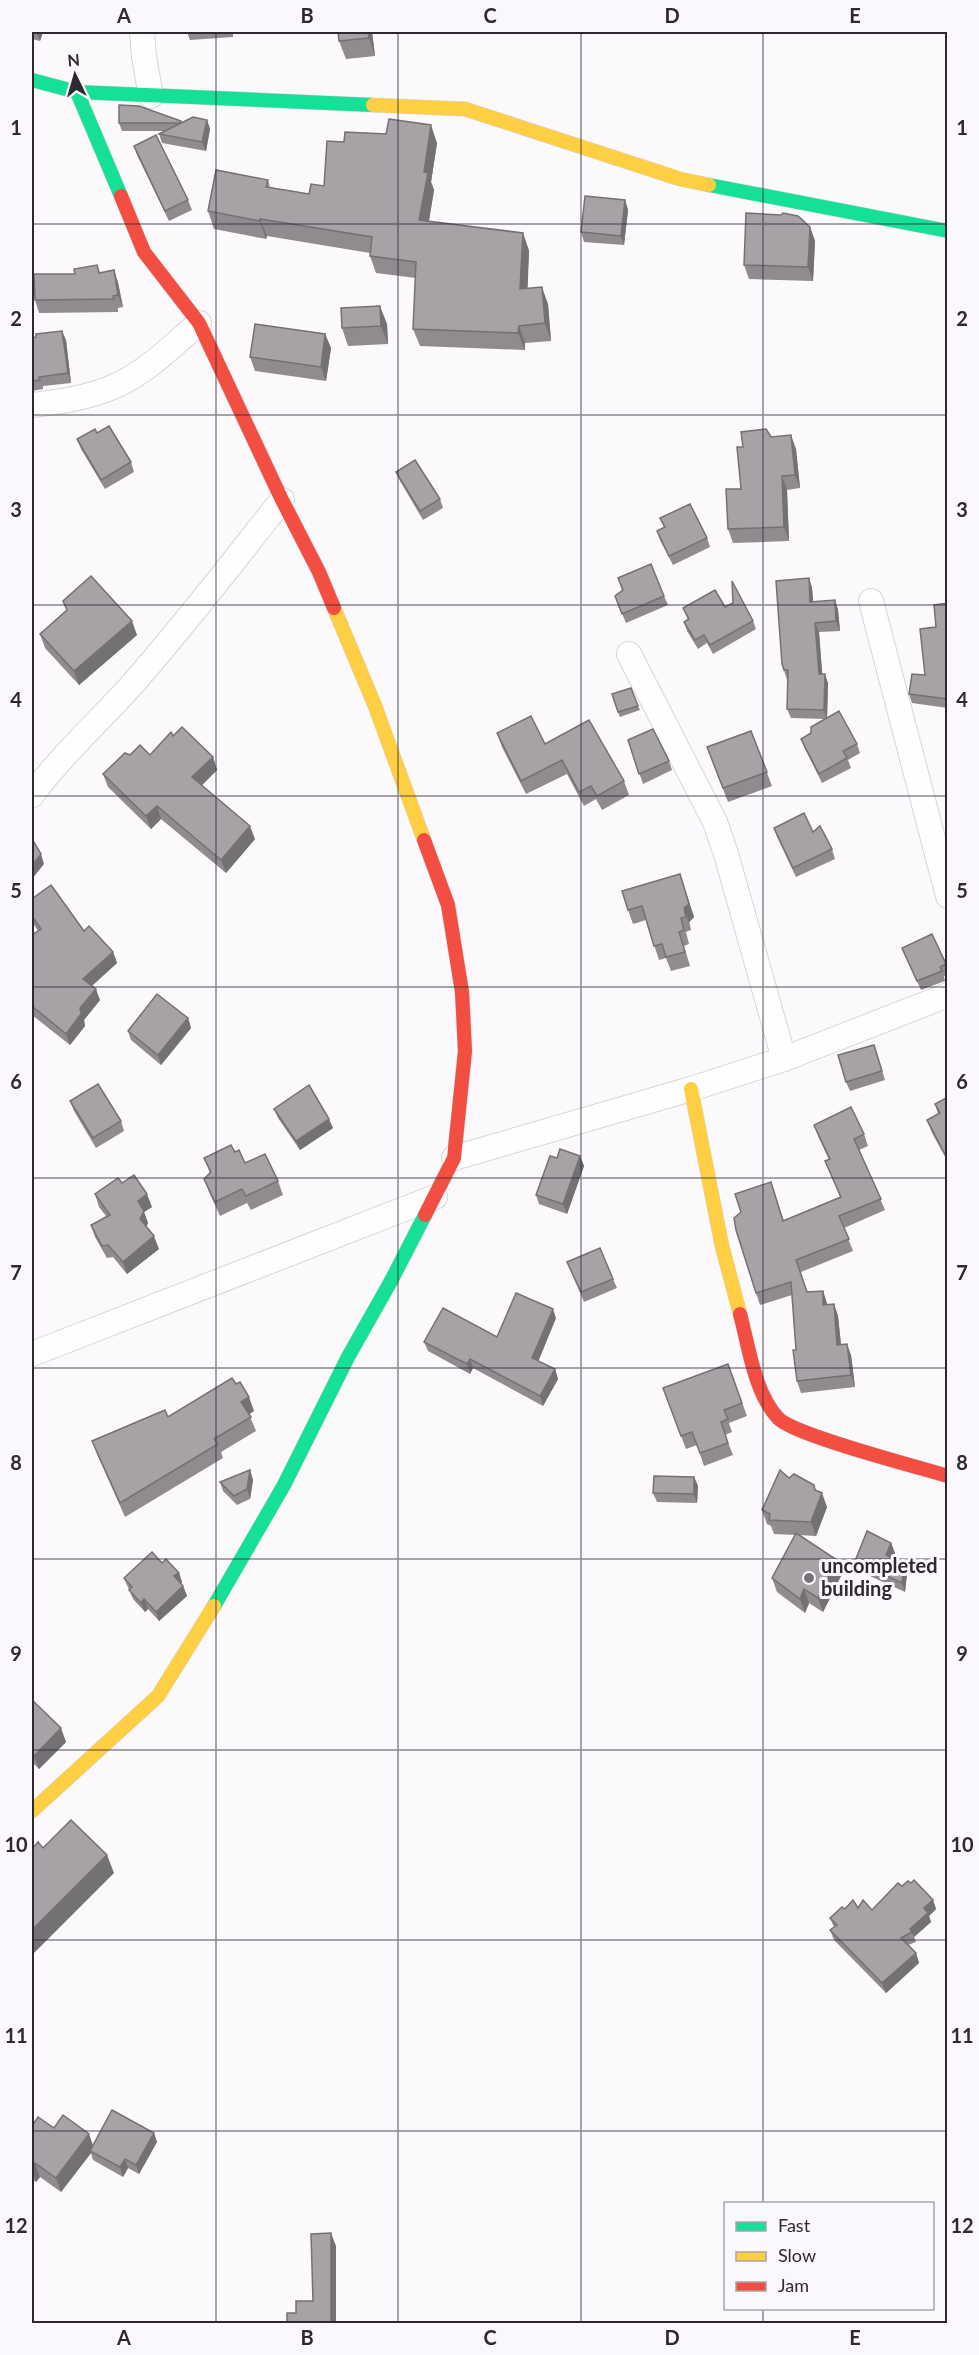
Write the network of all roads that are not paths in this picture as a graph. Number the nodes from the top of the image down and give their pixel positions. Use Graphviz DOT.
graph roads {
  1 [pos="142,32"];
  2 [pos="32,80"];
  3 [pos="77,92"];
  4 [pos="151,96"];
  5 [pos="948,231"];
  6 [pos="199,323"];
  7 [pos="32,405"];
  8 [pos="282,500"];
  9 [pos="871,602"];
  10 [pos="629,654"];
  11 [pos="32,795"];
  12 [pos="948,896"];
  13 [pos="948,995"];
  14 [pos="784,1059"];
  15 [pos="691,1089"];
  16 [pos="454,1158"];
  17 [pos="435,1197"];
  18 [pos="32,1353"];
  19 [pos="948,1476"];
  20 [pos="32,1811"];
  1 -- 4 [label="street"];
  2 -- 3 [label="street"];
  3 -- 4 [label="street"];
  3 -- 6 [label="street"];
  4 -- 5 [label="street"];
  6 -- 7 [label="street"];
  6 -- 8 [label="street"];
  8 -- 11 [label="street"];
  8 -- 16 [label="street"];
  9 -- 12 [label="street"];
  10 -- 14 [label="street"];
  13 -- 14 [label="street"];
  14 -- 15 [label="street"];
  15 -- 16 [label="street"];
  15 -- 19 [label="street"];
  16 -- 17 [label="street"];
  17 -- 18 [label="street"];
  17 -- 20 [label="street"];
}
